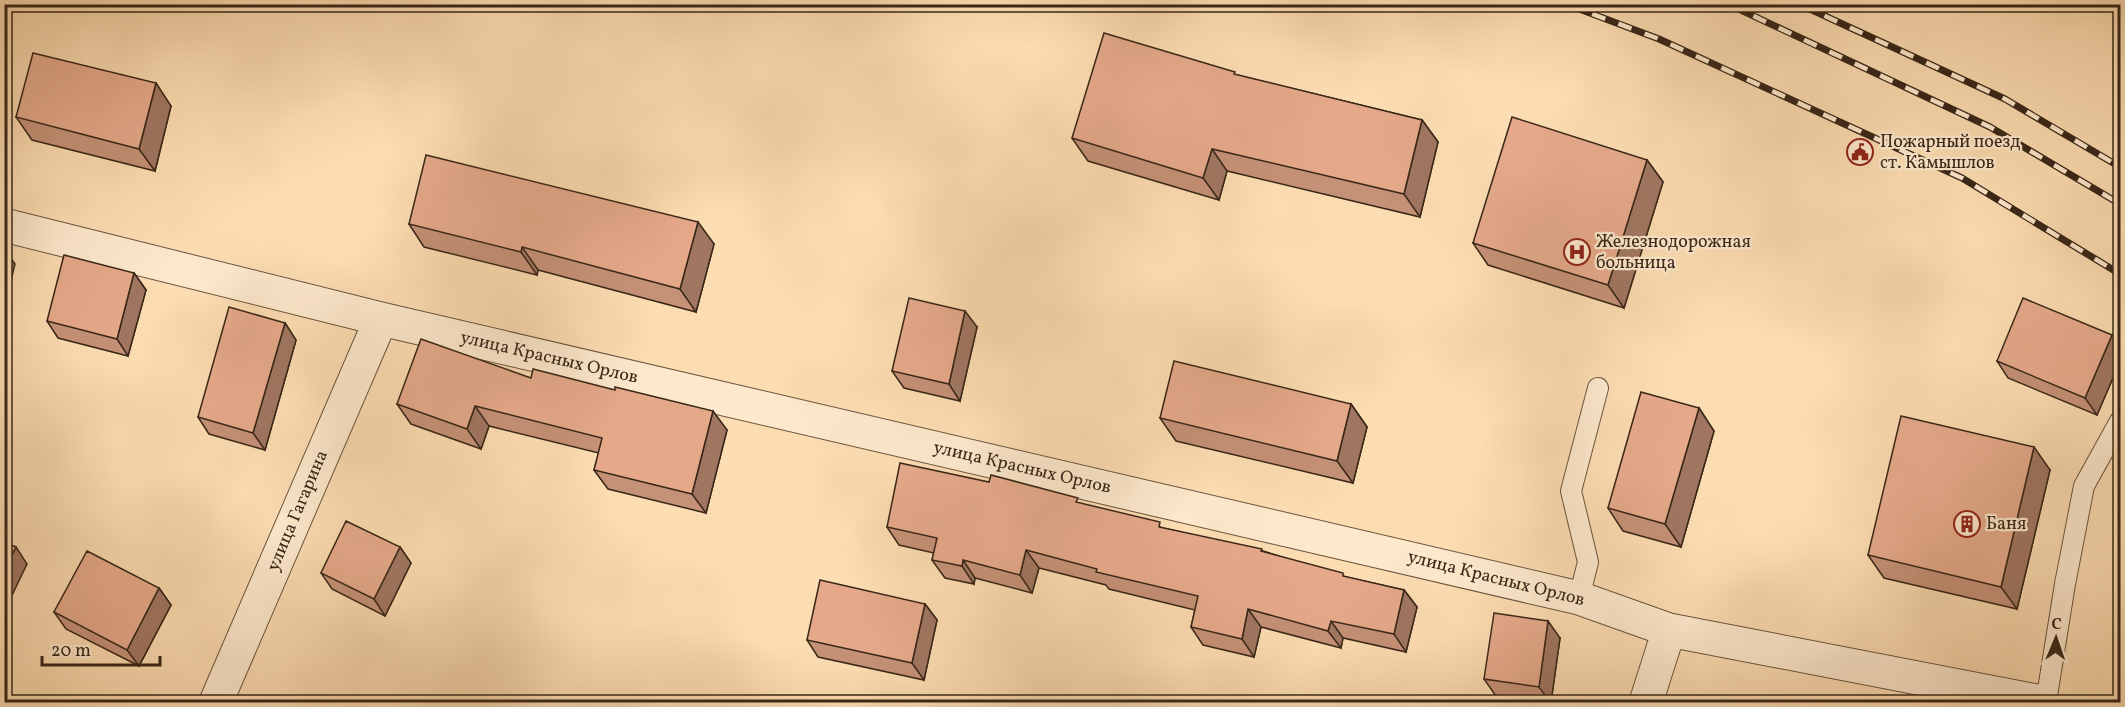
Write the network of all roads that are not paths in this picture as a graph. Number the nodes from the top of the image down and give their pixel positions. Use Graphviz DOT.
graph roads {
  1 [pos="4,225"];
  2 [pos="381,319"];
  3 [pos="1598,388"];
  4 [pos="2121,421"];
  5 [pos="1580,598"];
  6 [pos="1669,630"];
  7 [pos="216,702"];
  8 [pos="1646,702"];
  9 [pos="2044,702"];
  1 -- 2 [label="street, улица Красных Орлов"];
  2 -- 5 [label="street, улица Красных Орлов"];
  2 -- 7 [label="street, улица Гагарина"];
  3 -- 5 [label="lane"];
  4 -- 9 [label="lane"];
  5 -- 6 [label="street, улица Красных Орлов"];
  6 -- 8 [label="street"];
  6 -- 9 [label="street, улица Красных Орлов"];
}
